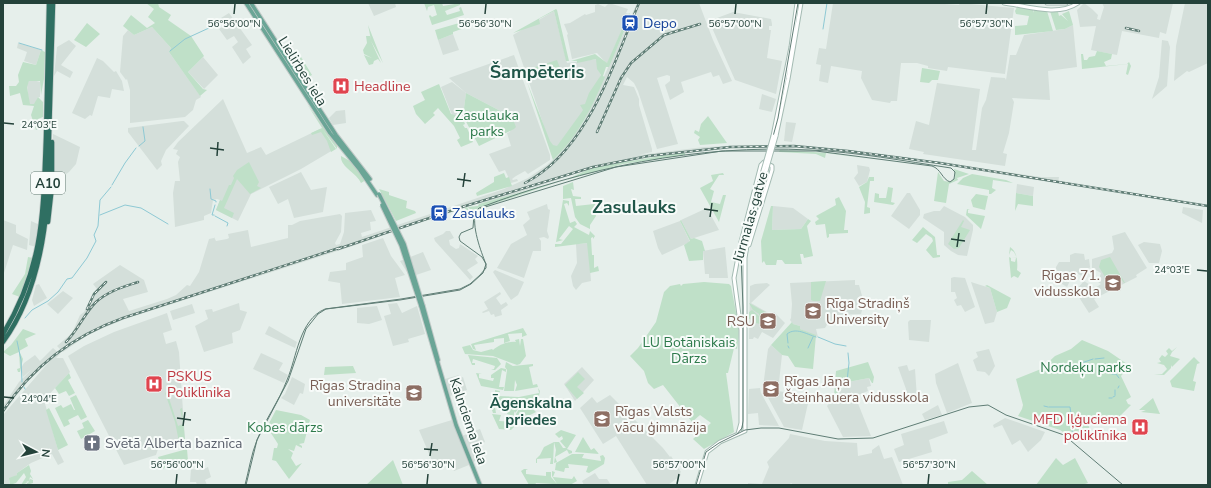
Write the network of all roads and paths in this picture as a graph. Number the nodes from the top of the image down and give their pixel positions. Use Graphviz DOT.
graph roads {
  1 [pos="49,3"];
  2 [pos="53,3"];
  3 [pos="246,3"];
  4 [pos="251,3"];
  5 [pos="797,3"];
  6 [pos="801,3"];
  7 [pos="1004,3"];
  8 [pos="1047,3"];
  9 [pos="1066,3"];
  10 [pos="1078,3"];
  11 [pos="320,115"];
  12 [pos="774,136"];
  13 [pos="378,194"];
  14 [pos="758,196"];
  15 [pos="740,249"];
  16 [pos="746,253"];
  17 [pos="738,257"];
  18 [pos="746,258"];
  19 [pos="739,307"];
  20 [pos="746,312"];
  21 [pos="3,334"];
  22 [pos="3,342"];
  23 [pos="738,434"];
  24 [pos="480,485"];
  25 [pos="697,485"];
  1 -- 21 [label="highway, A10"];
  2 -- 22 [label="highway"];
  3 -- 11 [label="main road, Lielirbes iela"];
  4 -- 11 [label="main road, Lielirbes iela"];
  5 -- 12 [label="main road, Jūrmalas gatve"];
  6 -- 12 [label="main road, Jūrmalas gatve"];
  7 -- 10 [label="main road"];
  8 -- 9 [label="main road"];
  11 -- 13 [label="main road, Lielirbes iela"];
  12 -- 14 [label="main road, Jūrmalas gatve, bridge"];
  13 -- 24 [label="main road, Kalnciema iela, bridge"];
  14 -- 15 [label="main road, Jūrmalas gatve"];
  14 -- 16 [label="main road, Jūrmalas gatve"];
  15 -- 16 [label="main road"];
  15 -- 17 [label="main road, Jūrmalas gatve"];
  16 -- 18 [label="main road, Jūrmalas gatve"];
  17 -- 18 [label="main road"];
  17 -- 19 [label="main road, Jūrmalas gatve"];
  18 -- 20 [label="main road, Jūrmalas gatve"];
  19 -- 20 [label="main road"];
  19 -- 23 [label="main road, Jūrmalas gatve"];
  20 -- 23 [label="main road, Jūrmalas gatve"];
  23 -- 25 [label="main road"];
}
